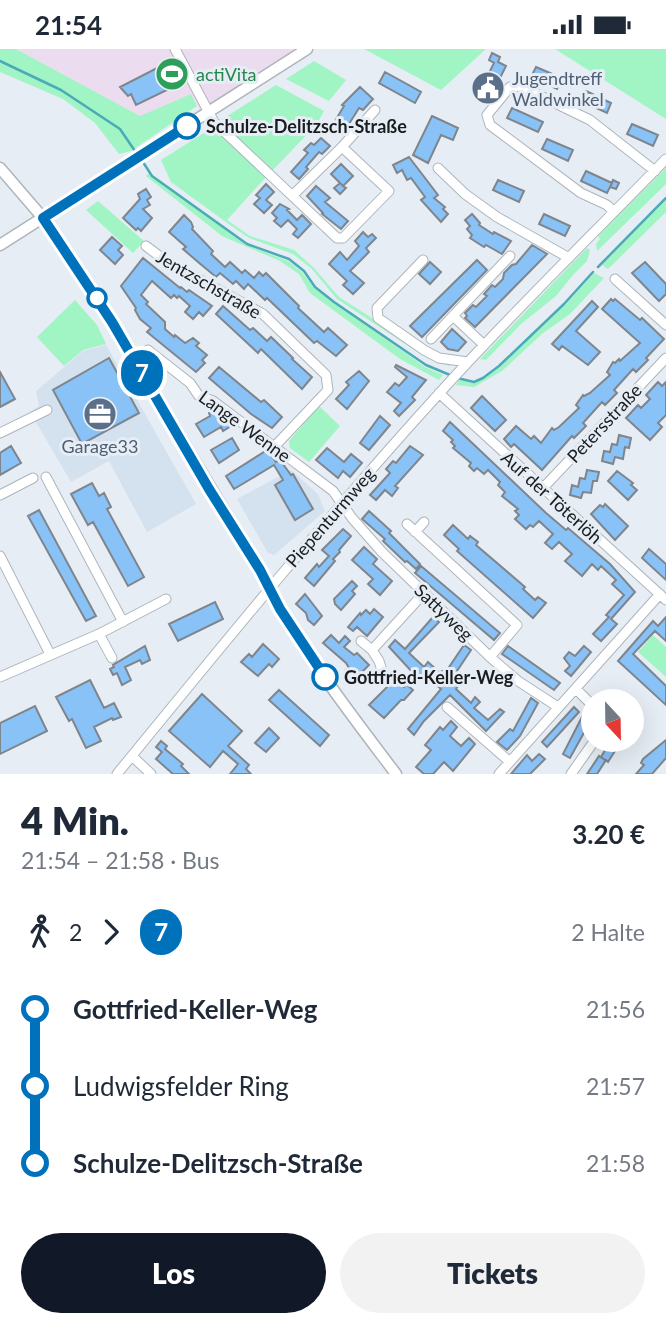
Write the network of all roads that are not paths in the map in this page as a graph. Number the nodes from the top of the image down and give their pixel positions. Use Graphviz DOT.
graph roads {
  1 [pos="175,49"];
  2 [pos="307,49"];
  3 [pos="374,110"];
  4 [pos="208,113"];
  5 [pos="342,147"];
  6 [pos="666,159"];
  7 [pos="0,168"];
  8 [pos="438,168"];
  9 [pos="654,171"];
  10 [pos="293,195"];
  11 [pos="614,212"];
  12 [pos="43,218"];
  13 [pos="0,245"];
  14 [pos="146,246"];
  15 [pos="510,256"];
  16 [pos="569,258"];
  17 [pos="422,260"];
  18 [pos="615,279"];
  19 [pos="453,316"];
  20 [pos="666,325"];
  21 [pos="431,339"];
  22 [pos="484,345"];
  23 [pos="148,350"];
  24 [pos="666,358"];
  25 [pos="466,364"];
  26 [pos="439,393"];
  27 [pos="47,410"];
  28 [pos="0,433"];
  29 [pos="275,446"];
  30 [pos="46,477"];
  31 [pos="33,478"];
  32 [pos="542,488"];
  33 [pos="0,495"];
  34 [pos="343,503"];
  35 [pos="424,522"];
  36 [pos="407,524"];
  37 [pos="415,532"];
  38 [pos="0,556"];
  39 [pos="269,589"];
  40 [pos="424,593"];
  41 [pos="663,597"];
  42 [pos="166,599"];
  43 [pos="123,622"];
  44 [pos="99,633"];
  45 [pos="361,641"];
  46 [pos="372,650"];
  47 [pos="50,654"];
  48 [pos="490,657"];
  49 [pos="112,658"];
  50 [pos="383,674"];
  51 [pos="0,677"];
  52 [pos="576,689"];
  53 [pos="581,694"];
  54 [pos="447,707"];
  55 [pos="558,707"];
  56 [pos="586,753"];
  57 [pos="132,756"];
  58 [pos="510,762"];
  59 [pos="117,774"];
  60 [pos="151,774"];
  61 [pos="396,774"];
  62 [pos="499,774"];
  63 [pos="571,774"];
  1 -- 4 [label="street"];
  2 -- 4 [label="main road"];
  3 -- 5 [label="street"];
  4 -- 10 [label="street"];
  4 -- 12 [label="main road"];
  5 -- 10 [label="street"];
  5 -- 10 [label="street"];
  6 -- 9 [label="street, Piepenturmweg"];
  7 -- 12 [label="main road"];
  8 -- 16 [label="street"];
  9 -- 11 [label="street, Piepenturmweg"];
  9 -- 11 [label="street"];
  11 -- 16 [label="street, Piepenturmweg"];
  12 -- 13 [label="main road"];
  12 -- 39 [label="main road"];
  14 -- 29 [label="street, Jentzschstraße"];
  15 -- 19 [label="street"];
  16 -- 22 [label="street, Piepenturmweg"];
  17 -- 25 [label="street"];
  18 -- 20 [label="street"];
  19 -- 21 [label="street"];
  19 -- 22 [label="street"];
  22 -- 25 [label="street, Piepenturmweg"];
  23 -- 29 [label="street, Lange Wenne"];
  24 -- 32 [label="street, Petersstraße"];
  25 -- 26 [label="street, Piepenturmweg"];
  26 -- 32 [label="street, Auf der Töterlöh"];
  26 -- 34 [label="street, Piepenturmweg"];
  27 -- 28 [label="street"];
  29 -- 34 [label="street, Lange Wenne"];
  30 -- 43 [label="street"];
  31 -- 33 [label="street"];
  32 -- 41 [label="street, Auf der Töterlöh"];
  34 -- 39 [label="street, Piepenturmweg"];
  34 -- 40 [label="street, Sattyweg"];
  35 -- 37 [label="street"];
  36 -- 37 [label="street"];
  37 -- 48 [label="street"];
  38 -- 47 [label="street"];
  39 -- 57 [label="street, Piepenturmweg"];
  39 -- 61 [label="main road"];
  40 -- 46 [label="street"];
  40 -- 48 [label="street, Sattyweg"];
  41 -- 52 [label="street"];
  42 -- 43 [label="street"];
  43 -- 44 [label="street"];
  44 -- 47 [label="street"];
  44 -- 49 [label="street"];
  45 -- 46 [label="street"];
  46 -- 50 [label="street"];
  47 -- 51 [label="street"];
  48 -- 55 [label="street, Sattyweg"];
  52 -- 53 [label="street"];
  52 -- 55 [label="street"];
  54 -- 58 [label="street"];
  55 -- 58 [label="street"];
  56 -- 63 [label="street"];
  57 -- 59 [label="street, Piepenturmweg"];
  57 -- 60 [label="street"];
  58 -- 62 [label="street"];
}
